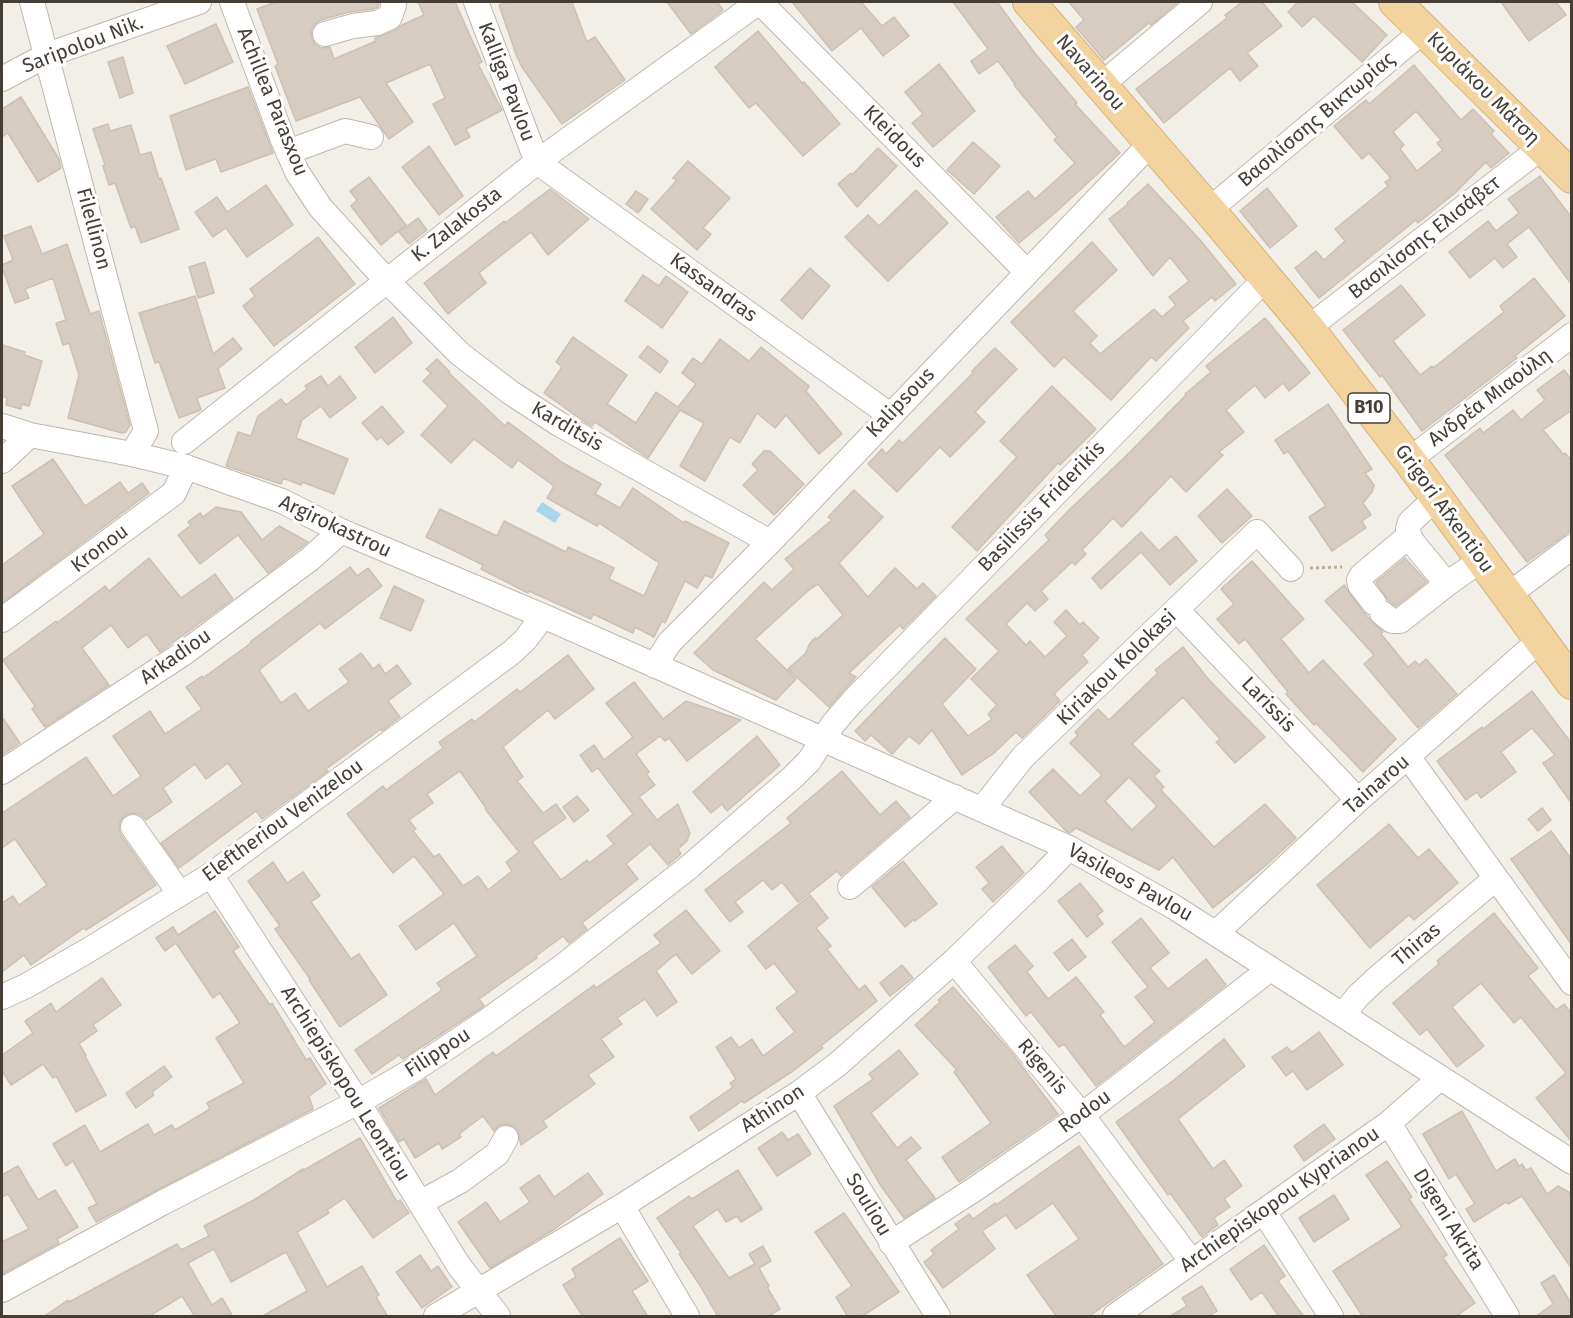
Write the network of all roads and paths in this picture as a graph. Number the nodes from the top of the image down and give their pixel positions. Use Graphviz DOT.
graph roads {
  1 [pos="32,2"];
  2 [pos="199,2"];
  3 [pos="232,2"];
  4 [pos="393,2"];
  5 [pos="476,2"];
  6 [pos="760,2"];
  7 [pos="1029,2"];
  8 [pos="1200,2"];
  9 [pos="1395,2"];
  10 [pos="1424,30"];
  11 [pos="325,34"];
  12 [pos="47,55"];
  13 [pos="2,79"];
  14 [pos="1100,86"];
  15 [pos="371,137"];
  16 [pos="1151,143"];
  17 [pos="1542,147"];
  18 [pos="288,153"];
  19 [pos="537,162"];
  20 [pos="1570,171"];
  21 [pos="1209,210"];
  22 [pos="1027,272"];
  23 [pos="1266,278"];
  24 [pos="387,281"];
  25 [pos="1308,328"];
  26 [pos="1572,335"];
  27 [pos="890,415"];
  28 [pos="2,426"];
  29 [pos="146,431"];
  30 [pos="30,435"];
  31 [pos="184,442"];
  32 [pos="132,454"];
  33 [pos="1409,460"];
  34 [pos="2,461"];
  35 [pos="187,467"];
  36 [pos="1436,498"];
  37 [pos="341,531"];
  38 [pos="1408,536"];
  39 [pos="770,542"];
  40 [pos="1572,547"];
  41 [pos="1350,560"];
  42 [pos="1481,560"];
  43 [pos="1291,569"];
  44 [pos="1447,584"];
  45 [pos="1508,595"];
  46 [pos="1177,610"];
  47 [pos="543,616"];
  48 [pos="2,620"];
  49 [pos="1540,640"];
  50 [pos="655,666"];
  51 [pos="1572,683"];
  52 [pos="823,740"];
  53 [pos="1409,758"];
  54 [pos="2,772"];
  55 [pos="955,797"];
  56 [pos="1359,800"];
  57 [pos="982,809"];
  58 [pos="133,827"];
  59 [pos="1069,848"];
  60 [pos="211,875"];
  61 [pos="1495,879"];
  62 [pos="850,887"];
  63 [pos="180,894"];
  64 [pos="1216,933"];
  65 [pos="954,961"];
  66 [pos="1270,969"];
  67 [pos="1572,983"];
  68 [pos="2,997"];
  69 [pos="1344,1015"];
  70 [pos="1440,1078"];
  71 [pos="799,1093"];
  72 [pos="358,1102"];
  73 [pos="1082,1115"];
  74 [pos="1389,1123"];
  75 [pos="506,1138"];
  76 [pos="1572,1162"];
  77 [pos="420,1203"];
  78 [pos="622,1206"];
  79 [pos="1264,1212"];
  80 [pos="891,1243"];
  81 [pos="1192,1262"];
  82 [pos="2,1290"];
  83 [pos="479,1292"];
  84 [pos="1127,1313"];
  85 [pos="436,1317"];
  86 [pos="498,1317"];
  87 [pos="687,1317"];
  88 [pos="938,1317"];
  89 [pos="1331,1317"];
  90 [pos="1508,1317"];
  1 -- 12 [label="street, Filellinon"];
  2 -- 12 [label="street, Saripolou Nik."];
  3 -- 18 [label="street, Achillea Parasxou"];
  4 -- 11 [label="street"];
  5 -- 19 [label="street, Kalliga Pavlou"];
  6 -- 19 [label="street, K. Zalakosta"];
  6 -- 22 [label="street, Kleidous"];
  7 -- 14 [label="main road, Navarinou / B10"];
  8 -- 14 [label="street"];
  9 -- 10 [label="main road, Κυριάκου Μάτση"];
  10 -- 17 [label="main road, Κυριάκου Μάτση"];
  10 -- 21 [label="street, Βασιλίσσης Βικτωρίας"];
  12 -- 13 [label="street, Saripolou Nik."];
  12 -- 29 [label="street, Filellinon"];
  14 -- 16 [label="main road, Navarinou / B10"];
  15 -- 18 [label="street"];
  16 -- 21 [label="main road, Grigori Afxentiou / B10"];
  16 -- 22 [label="street, Kalipsous"];
  17 -- 20 [label="main road, Κυριάκου Μάτση"];
  17 -- 25 [label="street, Βασιλίσσης Ελισάβετ"];
  18 -- 24 [label="street, Achillea Parasxou"];
  19 -- 24 [label="street, K. Zalakosta"];
  19 -- 27 [label="street, Kassandras"];
  21 -- 23 [label="main road, Grigori Afxentiou / B10"];
  22 -- 27 [label="street, Kalipsous"];
  23 -- 25 [label="main road, Grigori Afxentiou / B10"];
  23 -- 52 [label="street, Basilissis Friderikis"];
  24 -- 31 [label="street, K. Zalakosta"];
  24 -- 39 [label="street, Karditsis"];
  25 -- 33 [label="main road, Grigori Afxentiou / B10"];
  26 -- 33 [label="street, Ανδρέα Μιαούλη"];
  27 -- 39 [label="street, Kalipsous"];
  28 -- 30 [label="street, Argirokastrou"];
  29 -- 31 [label="street"];
  29 -- 32 [label="street"];
  30 -- 32 [label="street, Argirokastrou"];
  30 -- 34 [label="street"];
  31 -- 35 [label="street"];
  32 -- 35 [label="street, Argirokastrou"];
  33 -- 36 [label="main road, Grigori Afxentiou / B10"];
  35 -- 37 [label="street, Argirokastrou"];
  35 -- 48 [label="street, Kronou"];
  36 -- 38 [label="street"];
  36 -- 42 [label="main road, Grigori Afxentiou / B10"];
  37 -- 47 [label="street, Argirokastrou"];
  37 -- 54 [label="street, Arkadiou"];
  38 -- 44 [label="street"];
  38 -- 44 [label="street"];
  39 -- 50 [label="street, Kalipsous"];
  40 -- 45 [label="street"];
  41 -- 43 [label="path"];
  42 -- 44 [label="street"];
  42 -- 45 [label="main road, Grigori Afxentiou / B10"];
  43 -- 46 [label="street, Kiriakou Kolokasi"];
  45 -- 49 [label="main road, Grigori Afxentiou / B10"];
  46 -- 56 [label="street, Larissis"];
  46 -- 57 [label="street, Kiriakou Kolokasi"];
  47 -- 50 [label="street, Argirokastrou"];
  47 -- 60 [label="street, Eleftheriou Venizelou"];
  49 -- 51 [label="main road, Grigori Afxentiou / B10"];
  49 -- 53 [label="street, Tainarou"];
  50 -- 52 [label="street, Vasileos Pavlou"];
  52 -- 55 [label="street, Vasileos Pavlou"];
  52 -- 72 [label="street, Filippou"];
  53 -- 56 [label="street, Tainarou"];
  53 -- 61 [label="street"];
  55 -- 57 [label="street, Vasileos Pavlou"];
  55 -- 62 [label="street"];
  56 -- 64 [label="street, Tainarou"];
  57 -- 59 [label="street, Vasileos Pavlou"];
  58 -- 63 [label="street"];
  59 -- 64 [label="street, Vasileos Pavlou"];
  59 -- 65 [label="street, Athinon"];
  60 -- 63 [label="street, Eleftheriou Venizelou"];
  60 -- 72 [label="street, Archiepiskopou Leontiou"];
  61 -- 67 [label="street"];
  61 -- 69 [label="street, Thiras"];
  63 -- 68 [label="street, Eleftheriou Venizelou"];
  64 -- 66 [label="street, Vasileos Pavlou"];
  65 -- 71 [label="street, Athinon"];
  65 -- 73 [label="street, Rigenis"];
  66 -- 69 [label="street, Vasileos Pavlou"];
  66 -- 73 [label="street, Rodou"];
  69 -- 70 [label="street, Vasileos Pavlou"];
  70 -- 74 [label="street, Archiepiskopou Kyprianou"];
  70 -- 76 [label="street, Vasileos Pavlou"];
  71 -- 78 [label="street, Athinon"];
  71 -- 80 [label="street, Souliou"];
  72 -- 77 [label="street, Archiepiskopou Leontiou"];
  72 -- 82 [label="street, Filippou"];
  73 -- 80 [label="street, Rodou"];
  73 -- 81 [label="street, Rigenis"];
  74 -- 79 [label="street, Archiepiskopou Kyprianou"];
  74 -- 90 [label="street, Digeni Akrita"];
  75 -- 77 [label="street"];
  77 -- 83 [label="street, Archiepiskopou Leontiou"];
  78 -- 83 [label="street, Athinon"];
  78 -- 87 [label="street"];
  79 -- 81 [label="street, Archiepiskopou Kyprianou"];
  79 -- 89 [label="street"];
  80 -- 88 [label="street, Souliou"];
  81 -- 84 [label="street, Archiepiskopou Kyprianou"];
  83 -- 85 [label="street, Athinon"];
  83 -- 86 [label="street, Archiepiskopou Leontiou"];
}
